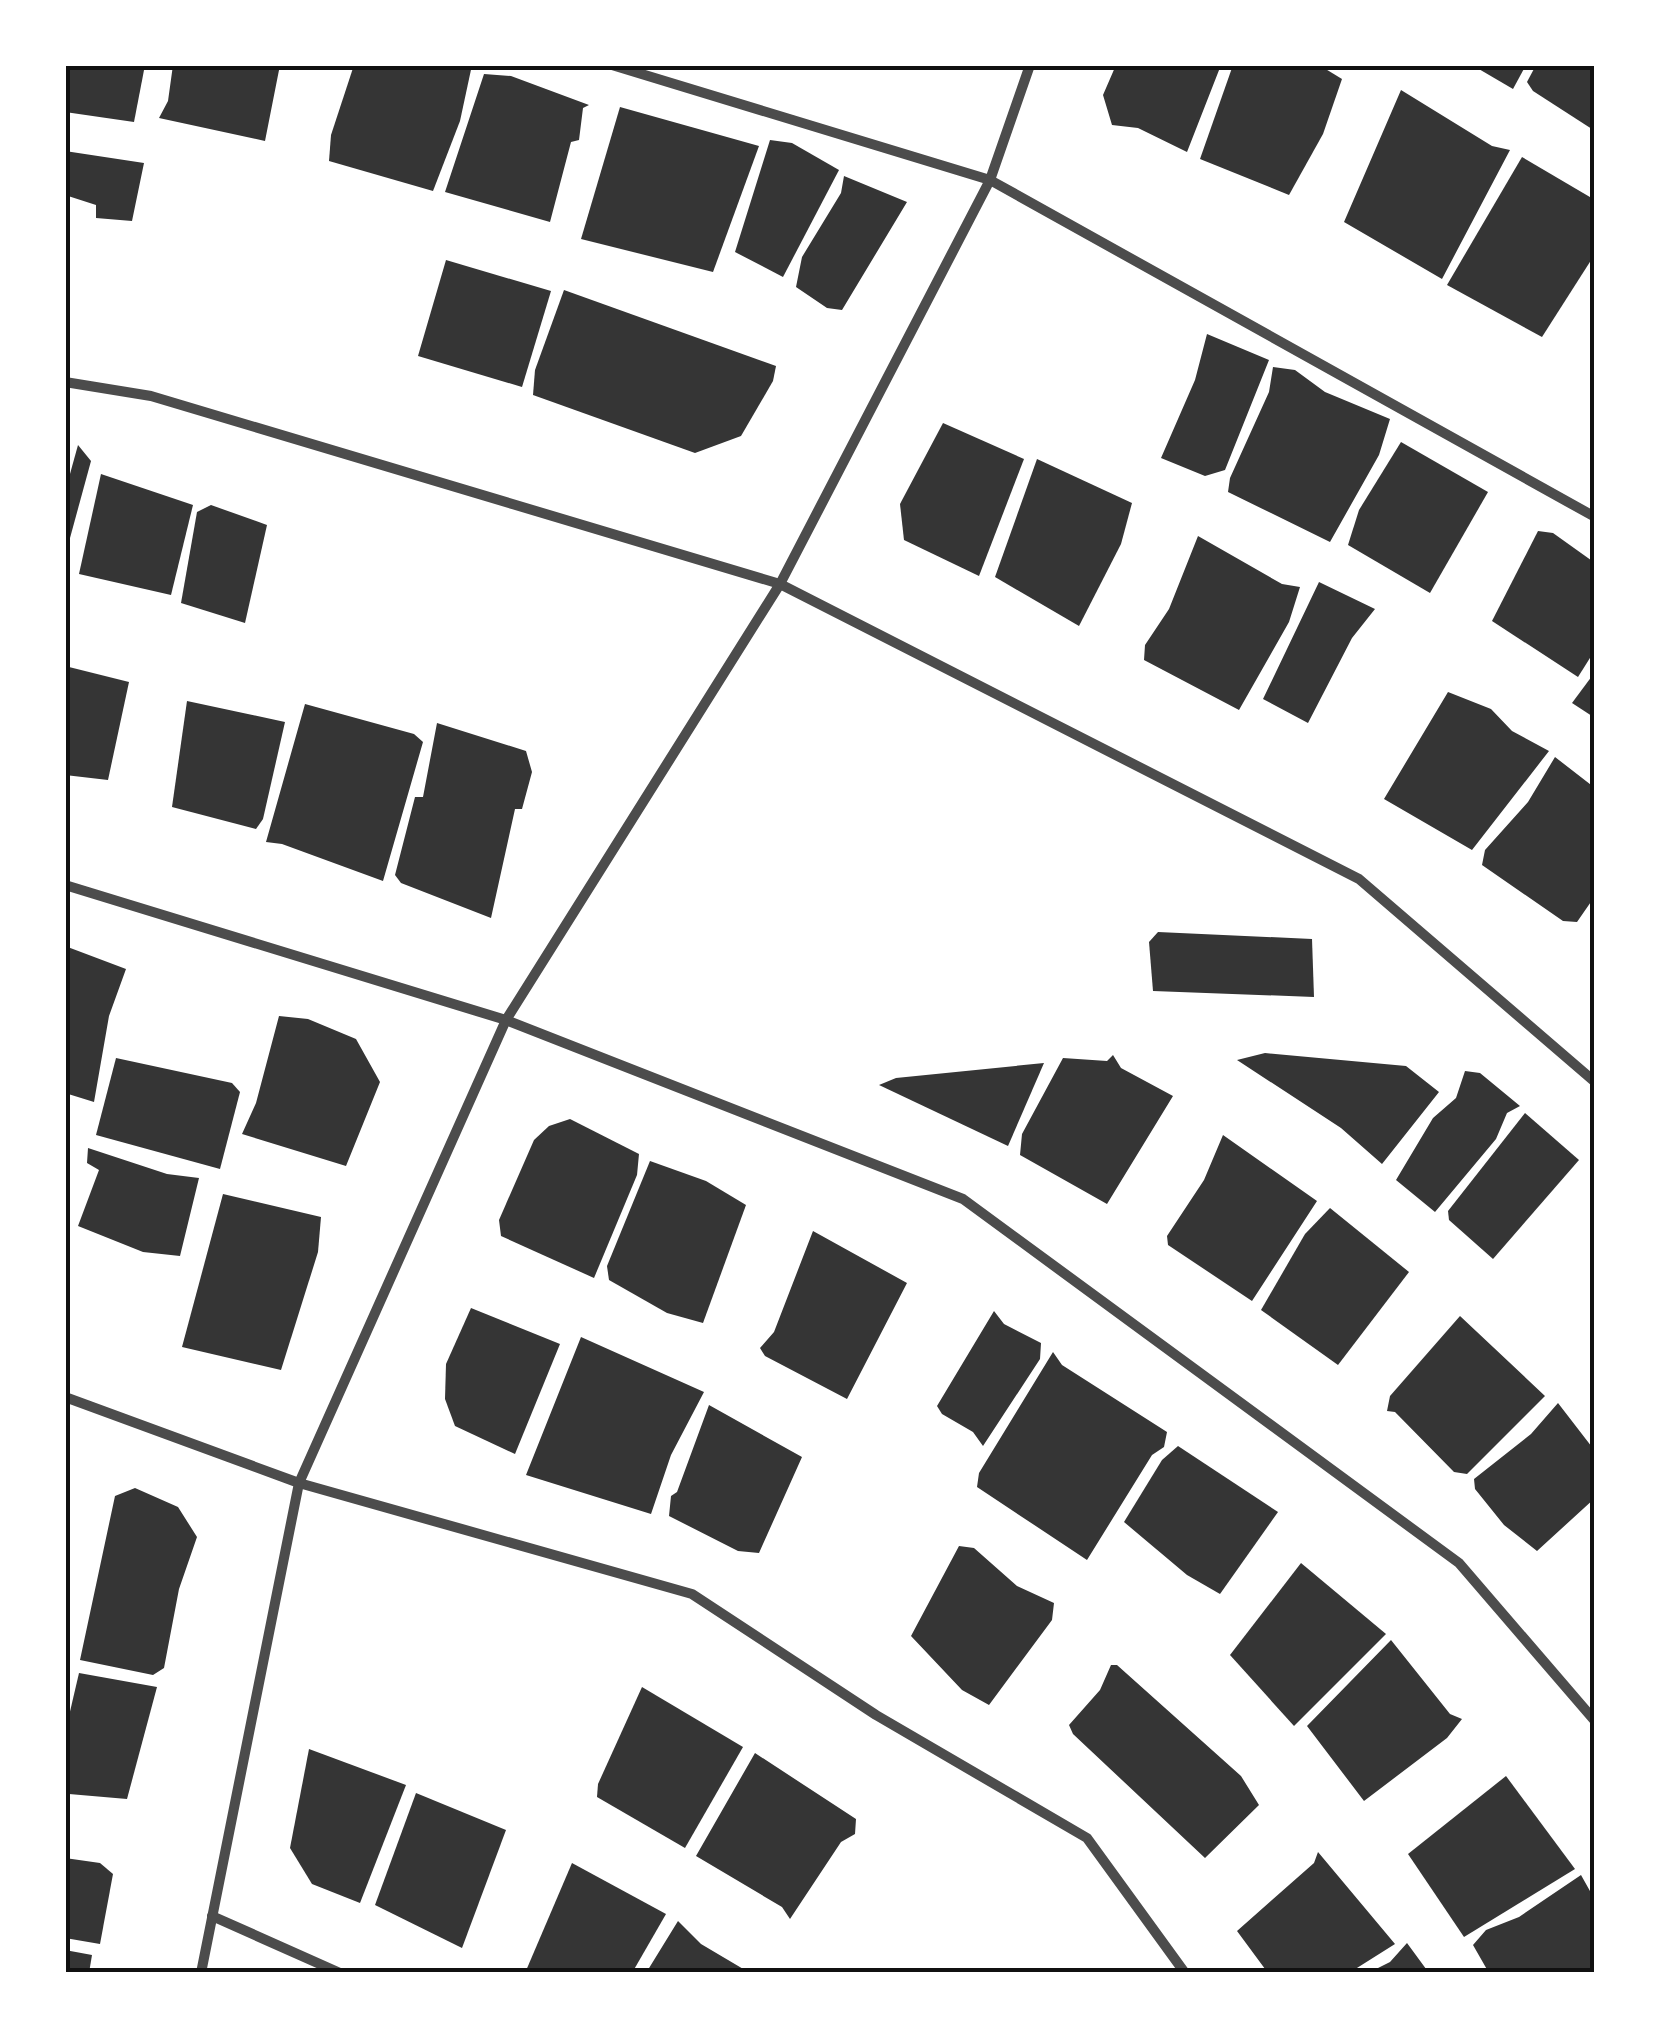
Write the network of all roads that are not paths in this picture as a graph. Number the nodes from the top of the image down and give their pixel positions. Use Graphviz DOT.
graph roads {
  1 [pos="612,65"];
  2 [pos="1030,65"];
  3 [pos="990,180"];
  4 [pos="65,382"];
  5 [pos="1595,517"];
  6 [pos="780,584"];
  7 [pos="65,884"];
  8 [pos="506,1020"];
  9 [pos="1595,1082"];
  10 [pos="65,1397"];
  11 [pos="299,1483"];
  12 [pos="1595,1721"];
  13 [pos="212,1916"];
  14 [pos="201,1973"];
  15 [pos="340,1973"];
  16 [pos="1185,1973"];
  1 -- 3 [label="street"];
  2 -- 3 [label="street"];
  3 -- 5 [label="street"];
  3 -- 6 [label="street"];
  4 -- 6 [label="street"];
  6 -- 8 [label="street"];
  6 -- 9 [label="street"];
  7 -- 8 [label="street"];
  8 -- 11 [label="street"];
  8 -- 12 [label="street"];
  10 -- 11 [label="street"];
  11 -- 13 [label="street"];
  11 -- 16 [label="street"];
  13 -- 14 [label="street"];
  13 -- 15 [label="street"];
}
